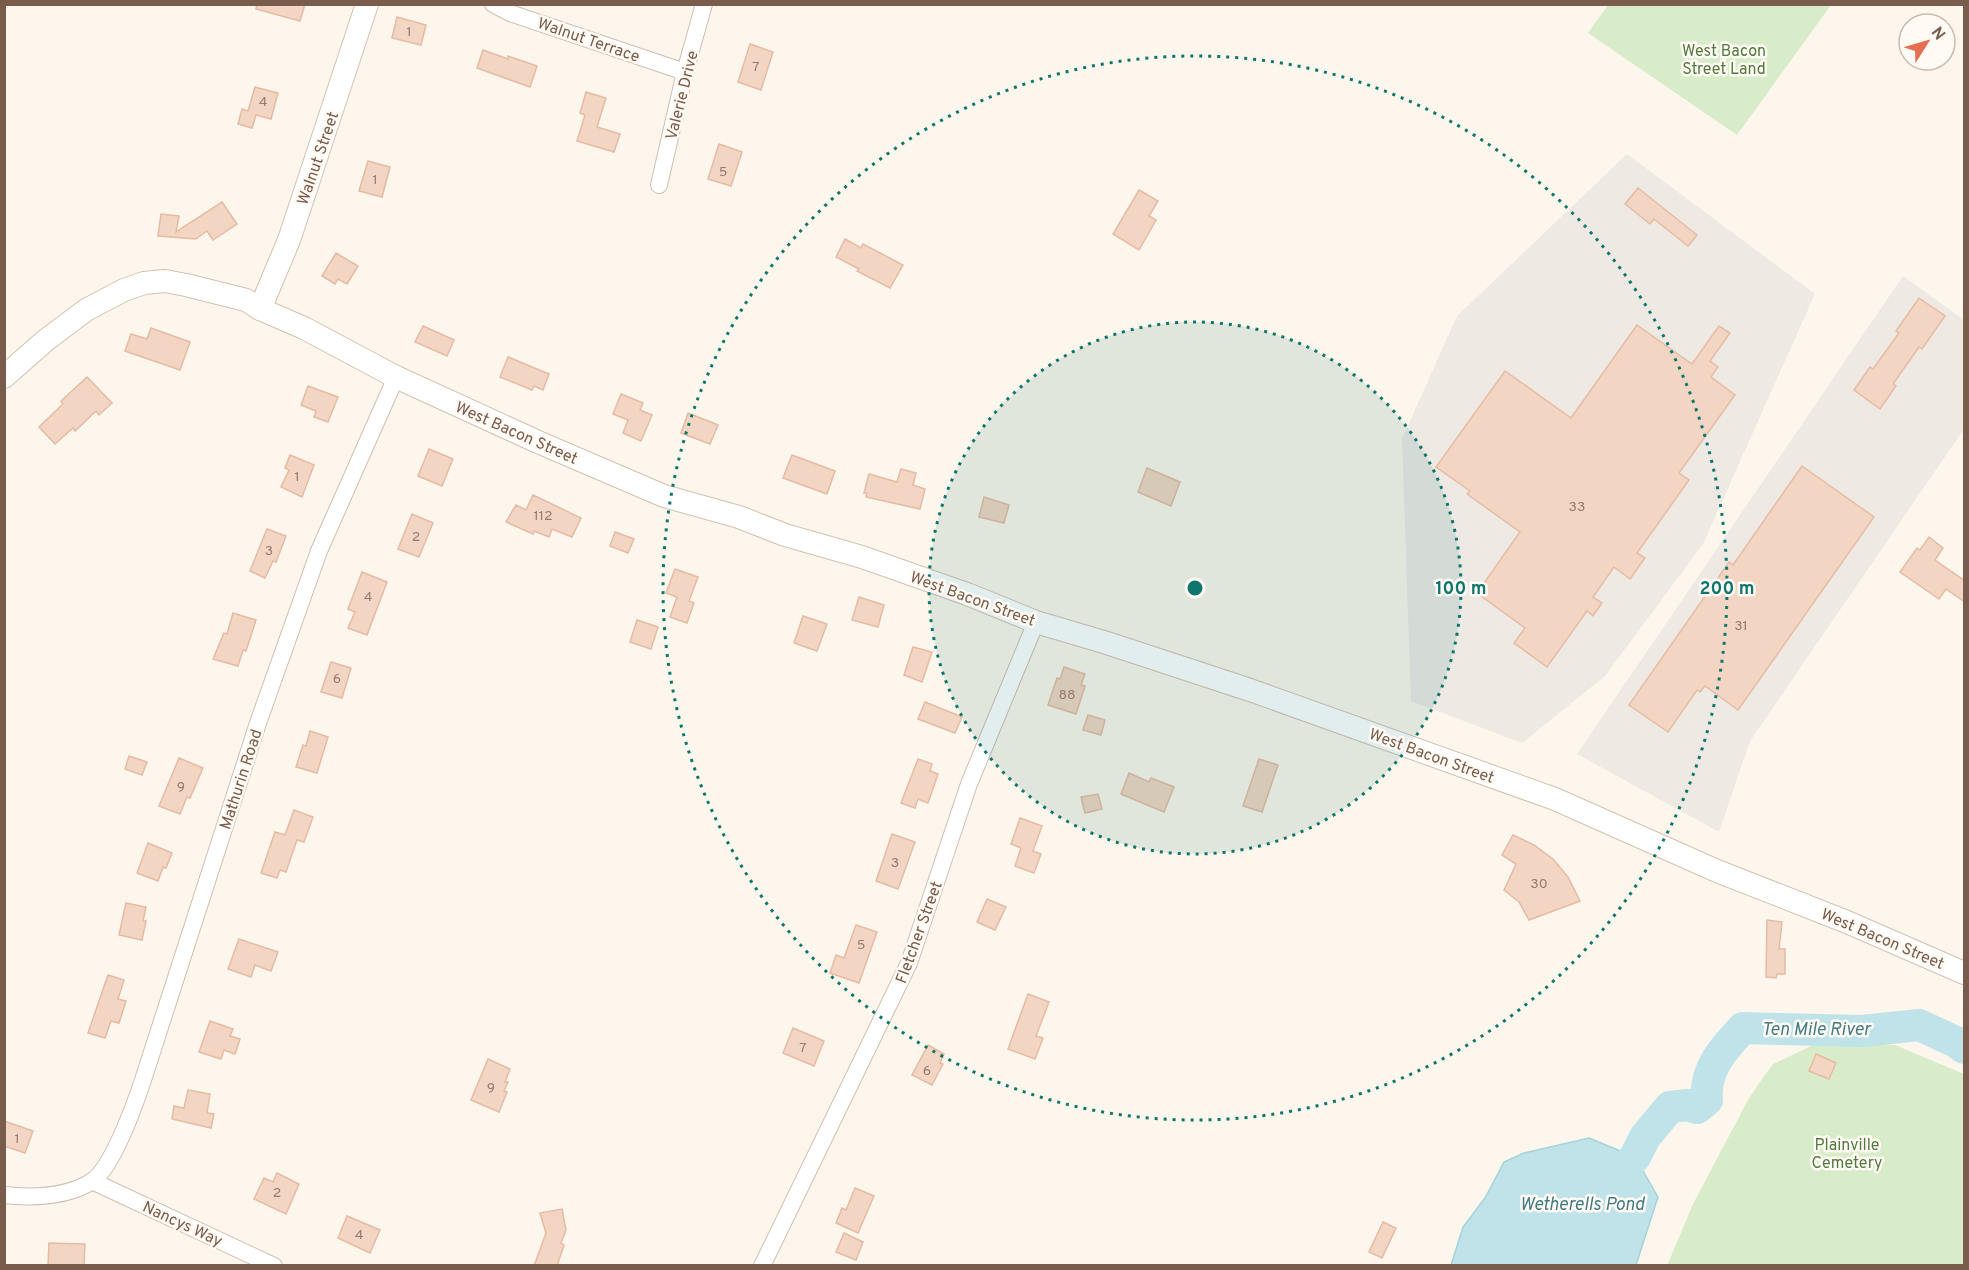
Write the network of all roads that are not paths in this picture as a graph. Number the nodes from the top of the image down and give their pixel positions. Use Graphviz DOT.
graph roads {
  1 [pos="368,4"];
  2 [pos="493,4"];
  3 [pos="704,4"];
  4 [pos="685,72"];
  5 [pos="659,185"];
  6 [pos="260,309"];
  7 [pos="4,377"];
  8 [pos="396,377"];
  9 [pos="1036,622"];
  10 [pos="1965,973"];
  11 [pos="92,1182"];
  12 [pos="4,1195"];
  13 [pos="274,1266"];
  14 [pos="762,1266"];
  1 -- 6 [label="street, Walnut Street"];
  2 -- 4 [label="street, Walnut Terrace"];
  3 -- 4 [label="street, Valerie Drive"];
  4 -- 5 [label="street, Valerie Drive"];
  6 -- 7 [label="street, West Bacon Street"];
  6 -- 8 [label="street, West Bacon Street"];
  8 -- 9 [label="street, West Bacon Street"];
  8 -- 11 [label="street, Mathurin Road"];
  9 -- 10 [label="street, West Bacon Street"];
  9 -- 14 [label="street, Fletcher Street"];
  11 -- 12 [label="street"];
  11 -- 13 [label="street, Nancys Way"];
}
